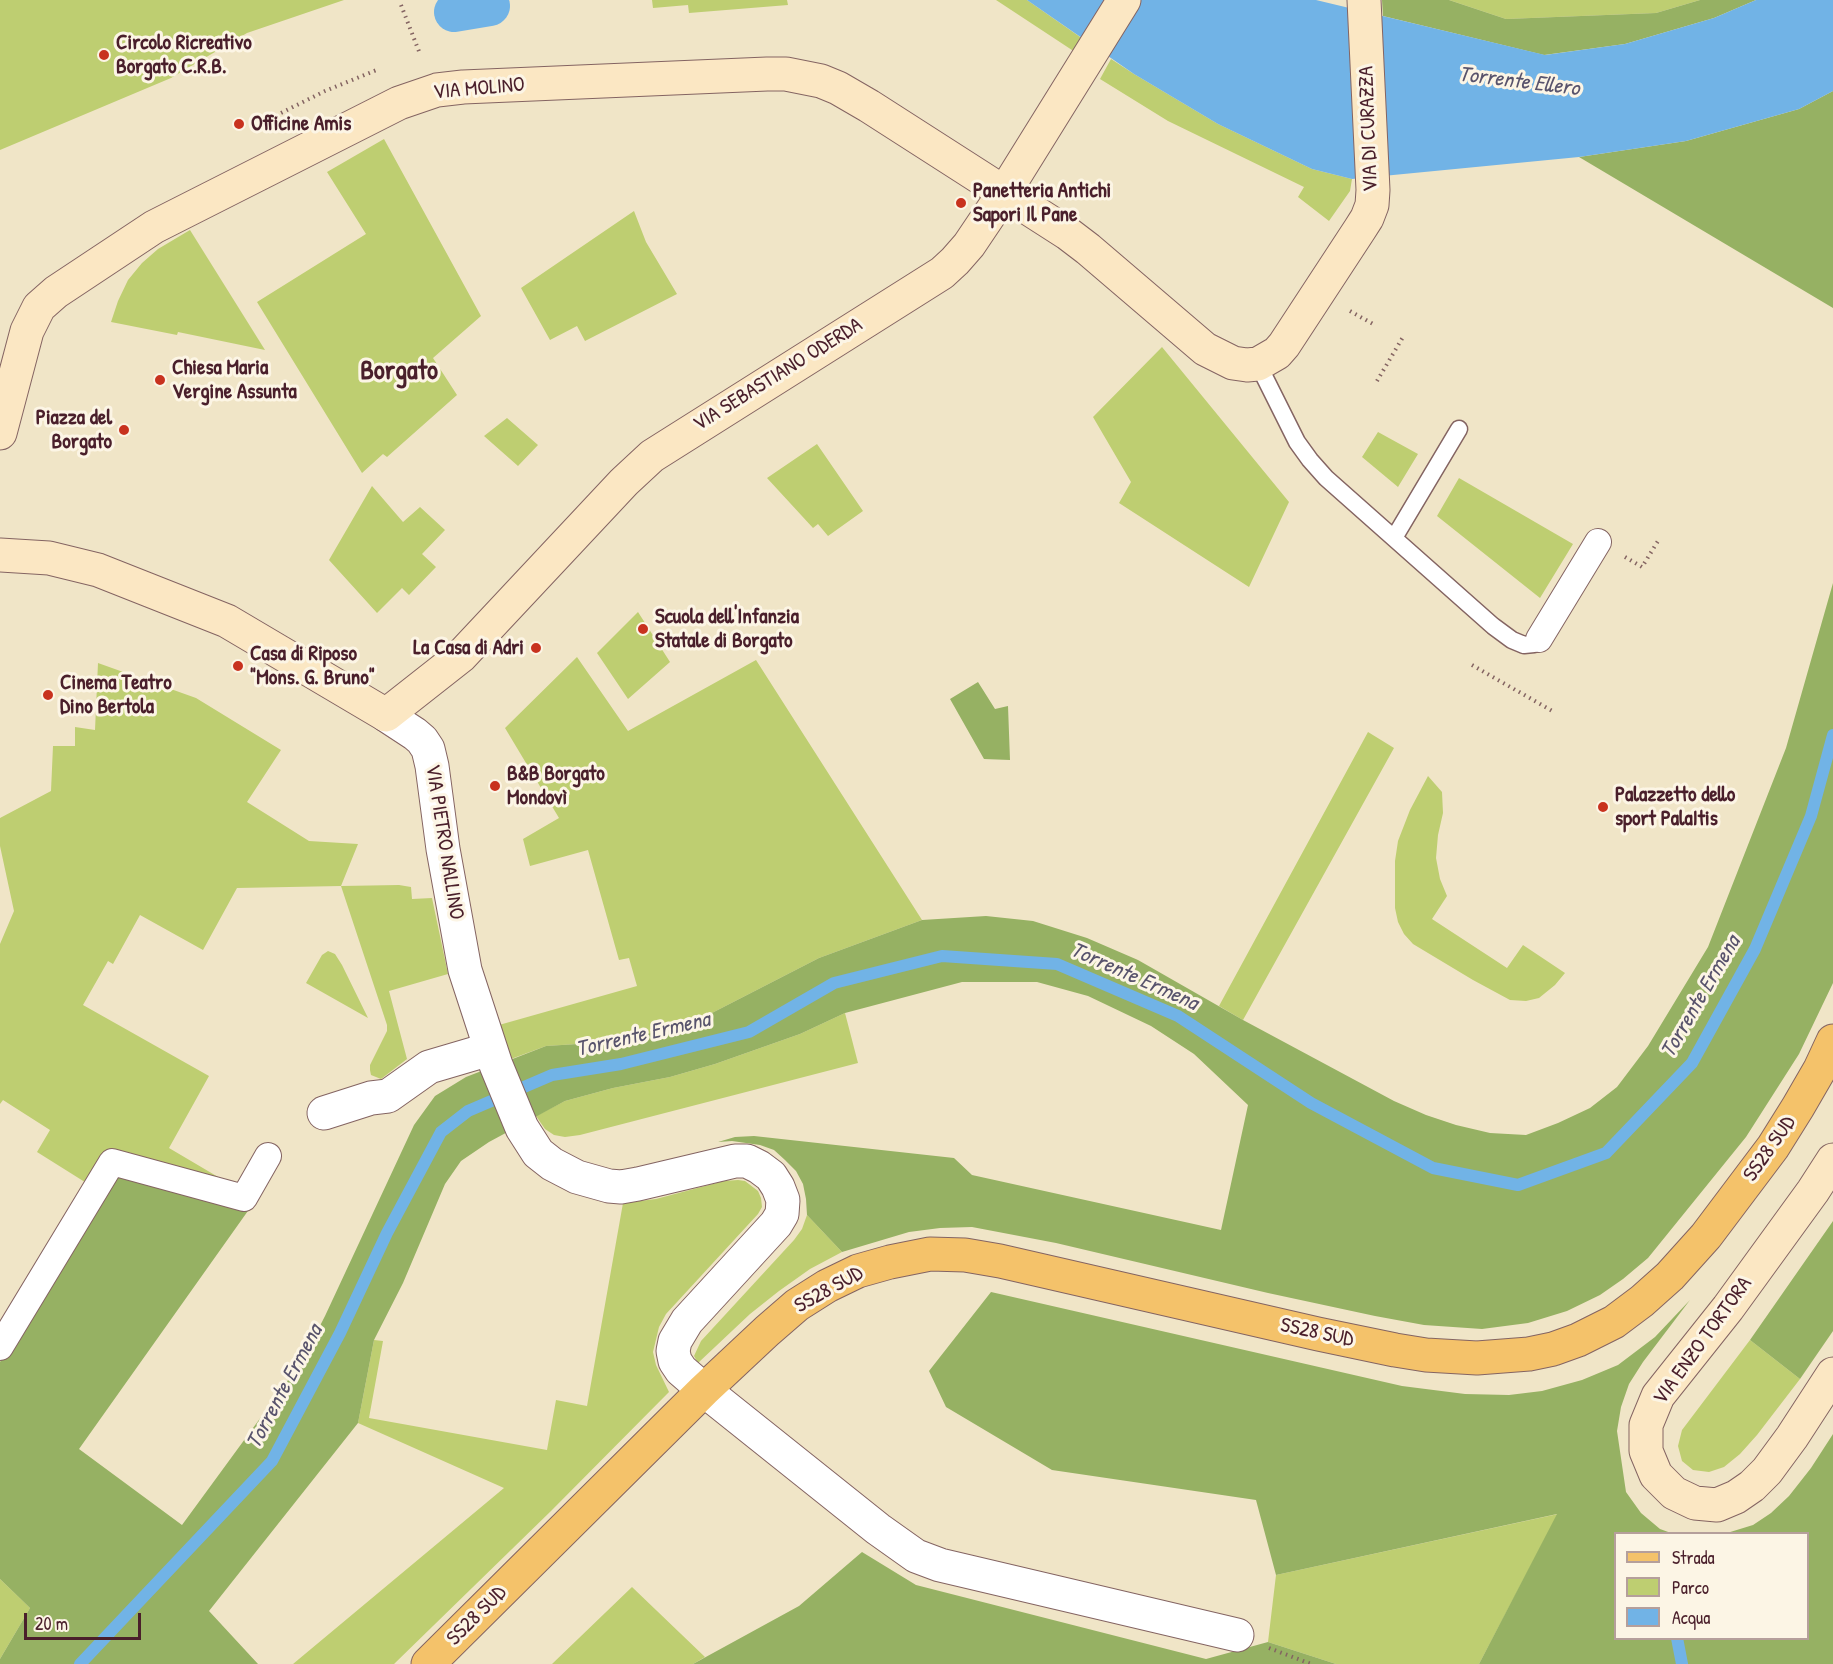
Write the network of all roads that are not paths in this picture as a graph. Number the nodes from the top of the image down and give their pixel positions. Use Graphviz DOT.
graph roads {
  1 [pos="1124,0"];
  2 [pos="1364,0"];
  3 [pos="1004,193"];
  4 [pos="1258,363"];
  5 [pos="1459,429"];
  6 [pos="0,433"];
  7 [pos="1394,538"];
  8 [pos="1598,542"];
  9 [pos="0,555"];
  10 [pos="1539,639"];
  11 [pos="386,715"];
  12 [pos="1833,1041"];
  13 [pos="493,1057"];
  14 [pos="324,1113"];
  15 [pos="267,1156"];
  16 [pos="1833,1160"];
  17 [pos="0,1347"];
  18 [pos="1833,1374"];
  19 [pos="704,1390"];
  20 [pos="1237,1635"];
  21 [pos="428,1664"];
  1 -- 3 [label="main road, VIA SEBASTIANO ODERDA"];
  2 -- 4 [label="main road, VIA DI CURAZZA"];
  3 -- 4 [label="main road"];
  3 -- 6 [label="main road, VIA MOLINO"];
  3 -- 11 [label="main road, VIA SEBASTIANO ODERDA"];
  4 -- 7 [label="lane"];
  5 -- 7 [label="lane"];
  7 -- 10 [label="lane"];
  8 -- 10 [label="street"];
  9 -- 11 [label="main road, VIA PIETRO NALLINO"];
  11 -- 13 [label="street, VIA PIETRO NALLINO"];
  12 -- 19 [label="main road, SS28 SUD"];
  13 -- 14 [label="street"];
  13 -- 19 [label="street, VIA PIETRO NALLINO"];
  15 -- 17 [label="street"];
  16 -- 18 [label="main road, VIA ENZO TORTORA"];
  19 -- 20 [label="street"];
  19 -- 21 [label="main road, SS28 SUD"];
}
